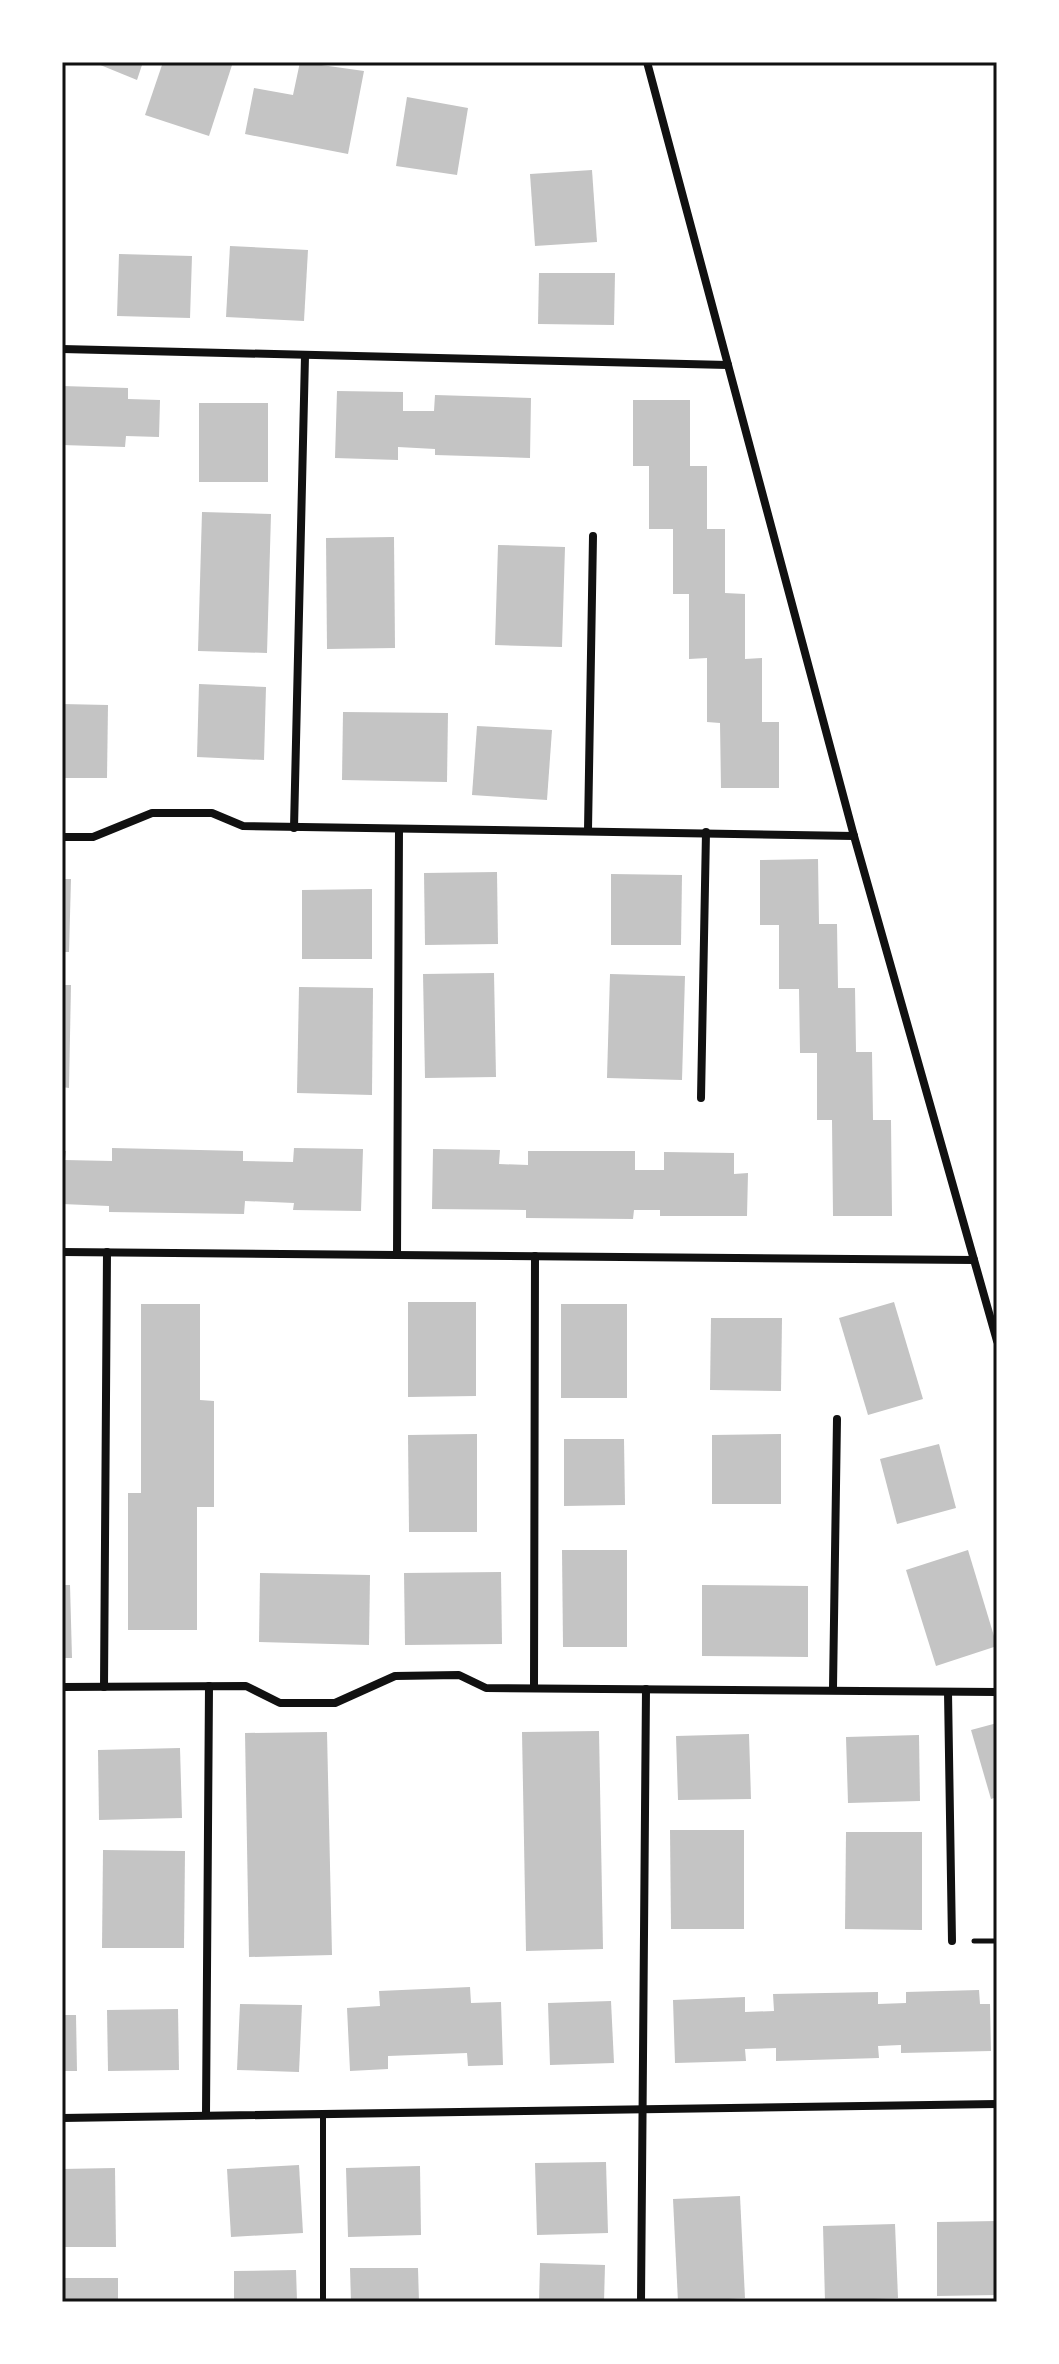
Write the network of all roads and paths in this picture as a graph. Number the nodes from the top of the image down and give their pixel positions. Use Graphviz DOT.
graph roads {
  1 [pos="647,62"];
  2 [pos="62,349"];
  3 [pos="305,356"];
  4 [pos="728,365"];
  5 [pos="593,536"];
  6 [pos="294,828"];
  7 [pos="399,829"];
  8 [pos="588,830"];
  9 [pos="706,832"];
  10 [pos="854,836"];
  11 [pos="62,837"];
  12 [pos="701,1098"];
  13 [pos="62,1252"];
  14 [pos="107,1252"];
  15 [pos="397,1255"];
  16 [pos="535,1256"];
  17 [pos="974,1260"];
  18 [pos="997,1341"];
  19 [pos="837,1419"];
  20 [pos="209,1686"];
  21 [pos="62,1687"];
  22 [pos="104,1687"];
  23 [pos="534,1688"];
  24 [pos="833,1688"];
  25 [pos="646,1689"];
  26 [pos="948,1692"];
  27 [pos="997,1692"];
  28 [pos="952,1941"];
  29 [pos="997,2104"];
  30 [pos="645,2111"];
  31 [pos="323,2113"];
  32 [pos="206,2114"];
  33 [pos="62,2118"];
  34 [pos="323,2302"];
  35 [pos="641,2302"];
  1 -- 4 [label="street"];
  2 -- 3 [label="street"];
  3 -- 4 [label="street"];
  3 -- 6 [label="street"];
  4 -- 10 [label="street"];
  5 -- 8 [label="street"];
  6 -- 7 [label="street"];
  6 -- 11 [label="street"];
  7 -- 8 [label="street"];
  7 -- 15 [label="street"];
  8 -- 9 [label="street"];
  9 -- 10 [label="street"];
  9 -- 12 [label="street"];
  10 -- 17 [label="street"];
  13 -- 14 [label="street"];
  14 -- 15 [label="street"];
  14 -- 22 [label="street"];
  15 -- 16 [label="street"];
  16 -- 17 [label="street"];
  16 -- 23 [label="street"];
  17 -- 18 [label="street"];
  19 -- 24 [label="street"];
  20 -- 22 [label="street"];
  20 -- 23 [label="street"];
  20 -- 32 [label="street"];
  21 -- 22 [label="street"];
  23 -- 25 [label="street"];
  24 -- 25 [label="street"];
  24 -- 26 [label="street"];
  25 -- 30 [label="street"];
  26 -- 27 [label="street"];
  26 -- 28 [label="street"];
  29 -- 30 [label="street"];
  30 -- 31 [label="street"];
  30 -- 35 [label="street"];
  31 -- 32 [label="street"];
  31 -- 34 [label="lane"];
  32 -- 33 [label="street"];
}
